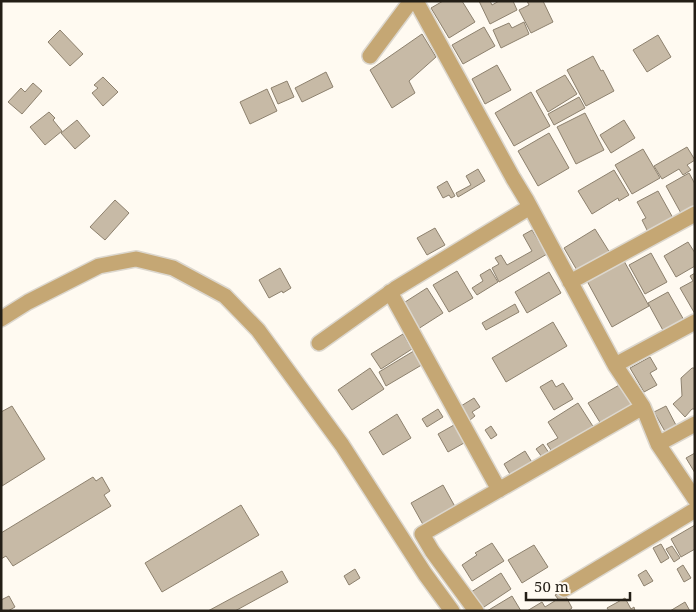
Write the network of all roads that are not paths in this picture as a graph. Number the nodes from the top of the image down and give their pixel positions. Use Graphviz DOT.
graph roads {
  1 [pos="411,1"];
  2 [pos="416,1"];
  3 [pos="370,56"];
  4 [pos="530,207"];
  5 [pos="695,214"];
  6 [pos="570,282"];
  7 [pos="390,292"];
  8 [pos="1,319"];
  9 [pos="695,322"];
  10 [pos="318,343"];
  11 [pos="615,365"];
  12 [pos="643,407"];
  13 [pos="695,424"];
  14 [pos="658,444"];
  15 [pos="499,490"];
  16 [pos="695,499"];
  17 [pos="695,510"];
  18 [pos="564,589"];
  19 [pos="452,611"];
  20 [pos="476,611"];
  1 -- 3 [label="street"];
  2 -- 4 [label="street"];
  4 -- 6 [label="street"];
  4 -- 7 [label="street"];
  5 -- 6 [label="street"];
  6 -- 11 [label="street"];
  7 -- 10 [label="street"];
  7 -- 15 [label="street"];
  8 -- 19 [label="street"];
  9 -- 11 [label="street"];
  11 -- 12 [label="street"];
  12 -- 14 [label="street"];
  12 -- 15 [label="street"];
  13 -- 14 [label="street"];
  14 -- 16 [label="street"];
  15 -- 20 [label="street"];
  17 -- 18 [label="street"];
}
